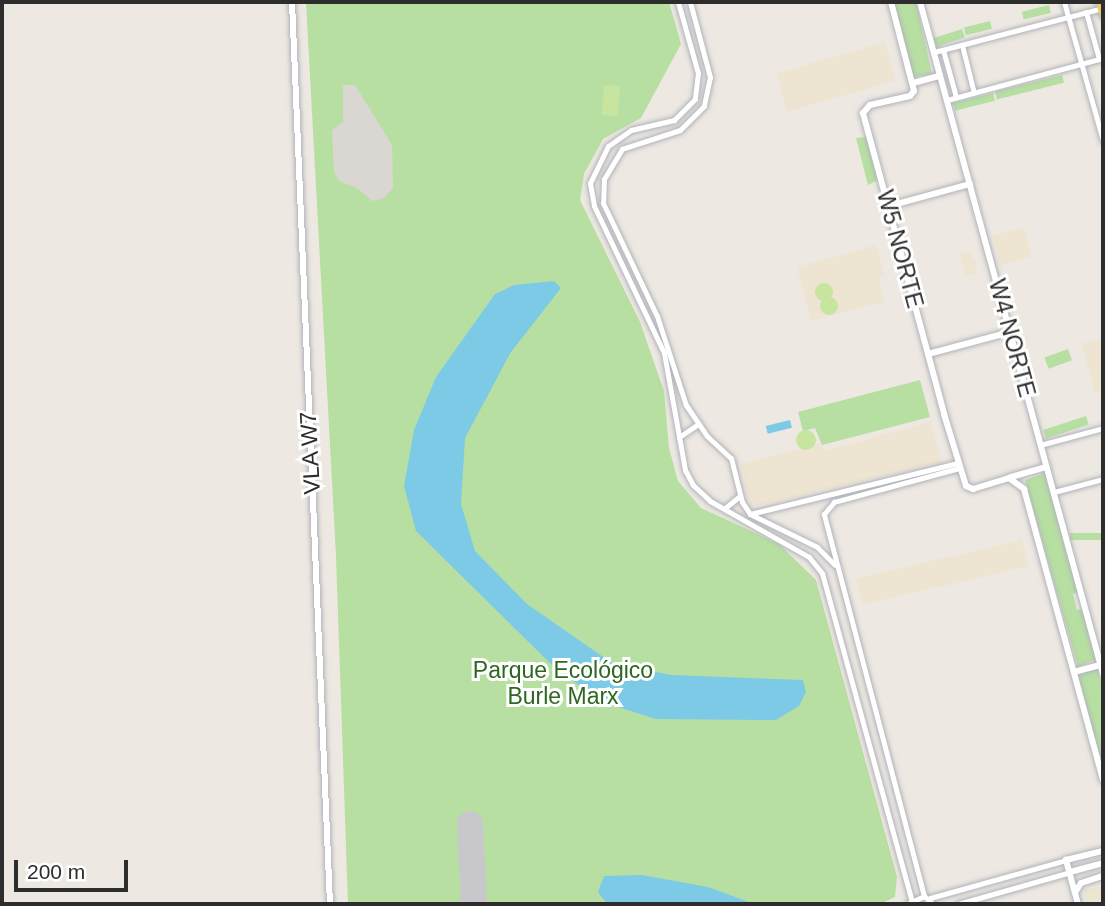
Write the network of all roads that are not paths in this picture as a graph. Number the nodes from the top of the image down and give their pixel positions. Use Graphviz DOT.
graph roads {
  1 [pos="292,2"];
  2 [pos="678,2"];
  3 [pos="690,2"];
  4 [pos="891,2"];
  5 [pos="920,2"];
  6 [pos="1064,2"];
  7 [pos="1102,8"];
  8 [pos="1086,12"];
  9 [pos="1068,17"];
  10 [pos="961,45"];
  11 [pos="943,50"];
  12 [pos="934,52"];
  13 [pos="1101,59"];
  14 [pos="1081,64"];
  15 [pos="940,76"];
  16 [pos="913,83"];
  17 [pos="974,93"];
  18 [pos="956,97"];
  19 [pos="947,100"];
  20 [pos="1103,141"];
  21 [pos="600,159"];
  22 [pos="610,163"];
  23 [pos="594,168"];
  24 [pos="606,173"];
  25 [pos="970,184"];
  26 [pos="889,206"];
  27 [pos="1010,332"];
  28 [pos="928,354"];
  29 [pos="698,424"];
  30 [pos="1103,428"];
  31 [pos="679,437"];
  32 [pos="1041,444"];
  33 [pos="959,466"];
  34 [pos="1047,468"];
  35 [pos="1009,478"];
  36 [pos="1103,480"];
  37 [pos="1024,489"];
  38 [pos="1054,492"];
  39 [pos="740,496"];
  40 [pos="725,508"];
  41 [pos="750,513"];
  42 [pos="835,565"];
  43 [pos="1101,665"];
  44 [pos="1074,672"];
  45 [pos="1103,674"];
  46 [pos="853,677"];
  47 [pos="865,677"];
  48 [pos="869,691"];
  49 [pos="857,696"];
  50 [pos="1103,780"];
  51 [pos="1103,851"];
  52 [pos="1066,860"];
  53 [pos="1103,863"];
  54 [pos="1070,872"];
  55 [pos="1103,876"];
  56 [pos="1075,893"];
  57 [pos="929,900"];
  58 [pos="909,902"];
  59 [pos="330,904"];
  60 [pos="958,904"];
  61 [pos="1078,904"];
  1 -- 59 [label="main road, VLA W7"];
  2 -- 21 [label="street"];
  3 -- 22 [label="street"];
  4 -- 16 [label="main road"];
  5 -- 12 [label="main road, W4 NORTE"];
  6 -- 9 [label="street"];
  7 -- 8 [label="street"];
  8 -- 9 [label="street"];
  8 -- 13 [label="street"];
  9 -- 10 [label="street"];
  9 -- 14 [label="street"];
  10 -- 11 [label="street"];
  10 -- 17 [label="street"];
  11 -- 12 [label="street"];
  11 -- 18 [label="street"];
  12 -- 15 [label="main road, W4 NORTE"];
  13 -- 14 [label="street"];
  14 -- 17 [label="street"];
  14 -- 20 [label="street"];
  15 -- 16 [label="main road"];
  15 -- 19 [label="main road, W4 NORTE"];
  16 -- 26 [label="main road, W5 NORTE"];
  17 -- 18 [label="street"];
  18 -- 19 [label="street"];
  19 -- 25 [label="main road, W4 NORTE"];
  21 -- 22 [label="street"];
  21 -- 23 [label="street"];
  22 -- 24 [label="street"];
  23 -- 24 [label="street"];
  23 -- 31 [label="street"];
  24 -- 29 [label="street"];
  25 -- 26 [label="main road"];
  25 -- 27 [label="main road, W4 NORTE"];
  26 -- 28 [label="main road, W5 NORTE"];
  27 -- 28 [label="main road"];
  27 -- 32 [label="main road, W4 NORTE"];
  28 -- 33 [label="main road, W5 NORTE"];
  29 -- 31 [label="street"];
  29 -- 39 [label="street"];
  30 -- 32 [label="street"];
  31 -- 40 [label="street"];
  32 -- 34 [label="main road, W4 NORTE"];
  33 -- 35 [label="main road"];
  33 -- 41 [label="street"];
  33 -- 42 [label="street"];
  34 -- 35 [label="main road"];
  34 -- 37 [label="main road"];
  34 -- 38 [label="main road, W4 NORTE"];
  35 -- 37 [label="main road"];
  36 -- 38 [label="street"];
  37 -- 44 [label="main road"];
  38 -- 43 [label="main road, W4 NORTE"];
  39 -- 40 [label="street"];
  39 -- 41 [label="street"];
  40 -- 46 [label="street"];
  41 -- 42 [label="street"];
  42 -- 47 [label="street"];
  43 -- 44 [label="main road"];
  43 -- 45 [label="main road, W4 NORTE"];
  44 -- 50 [label="main road"];
  46 -- 47 [label="street"];
  46 -- 49 [label="street"];
  47 -- 48 [label="street"];
  48 -- 49 [label="street"];
  48 -- 57 [label="street"];
  49 -- 58 [label="street"];
  51 -- 52 [label="main road"];
  52 -- 54 [label="main road"];
  52 -- 57 [label="street"];
  53 -- 54 [label="main road"];
  54 -- 56 [label="main road"];
  54 -- 60 [label="street"];
  55 -- 56 [label="main road"];
  56 -- 61 [label="main road"];
  57 -- 58 [label="street"];
}
